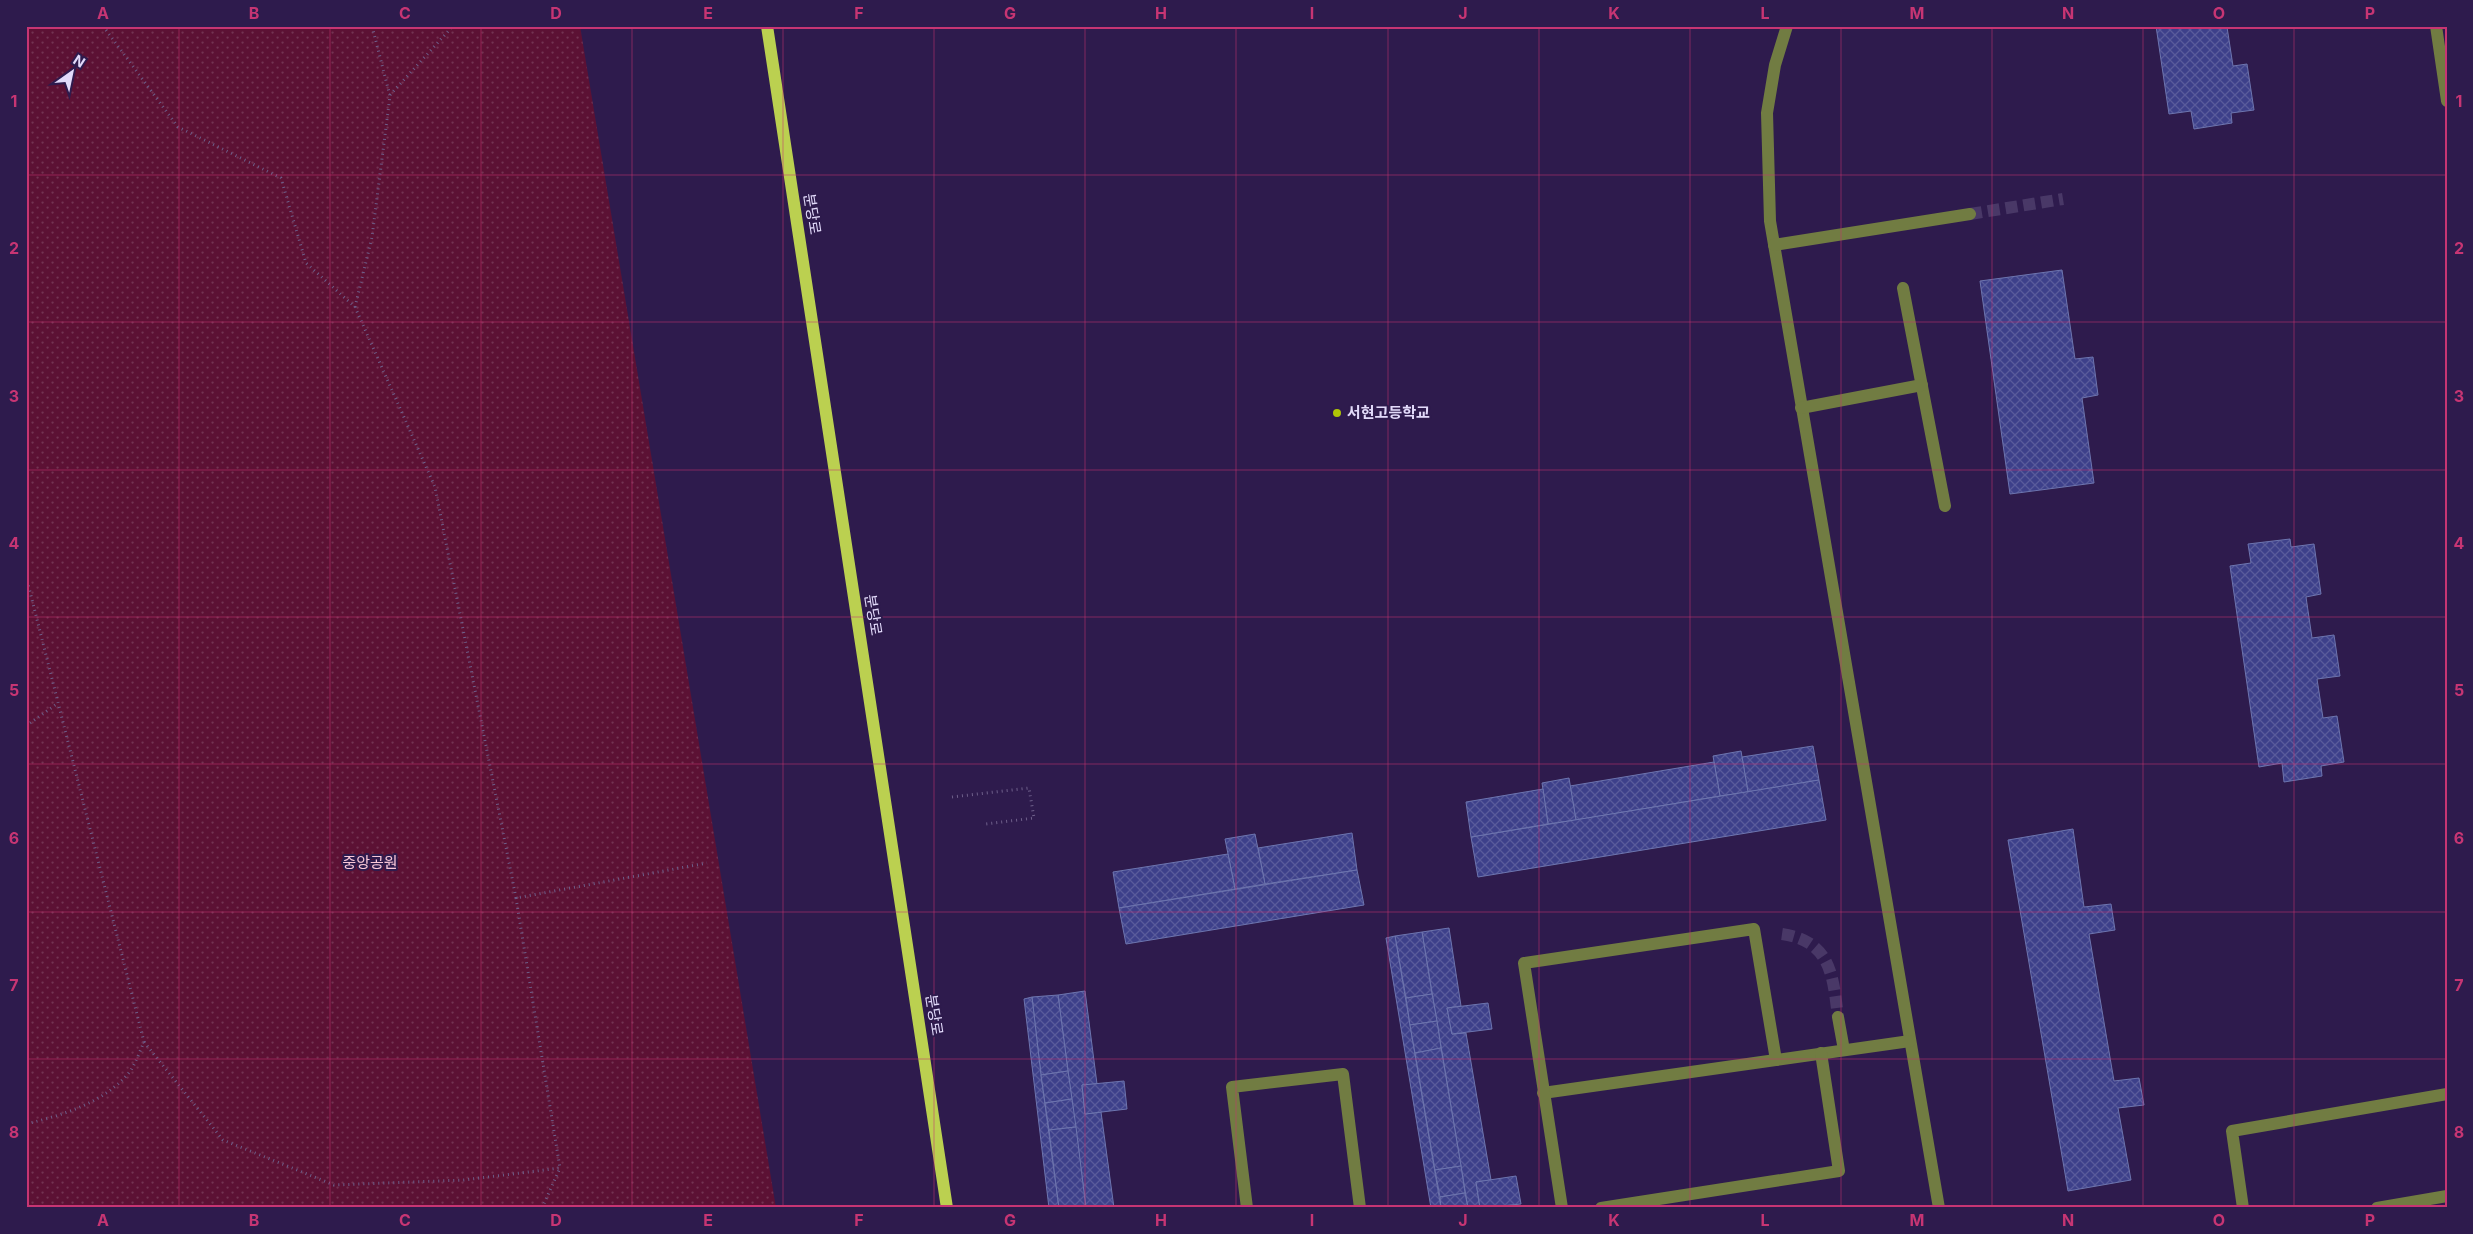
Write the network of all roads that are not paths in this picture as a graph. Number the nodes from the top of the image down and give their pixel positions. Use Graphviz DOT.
graph roads {
  1 [pos="767,26"];
  2 [pos="1787,26"];
  3 [pos="2436,26"];
  4 [pos="2447,101"];
  5 [pos="1970,214"];
  6 [pos="1774,245"];
  7 [pos="1903,288"];
  8 [pos="1922,385"];
  9 [pos="1801,408"];
  10 [pos="1945,506"];
  11 [pos="1838,1018"];
  12 [pos="1910,1041"];
  13 [pos="1844,1050"];
  14 [pos="1821,1053"];
  15 [pos="1776,1060"];
  16 [pos="1544,1093"];
  17 [pos="2447,1094"];
  18 [pos="2447,1196"];
  19 [pos="948,1208"];
  20 [pos="1247,1208"];
  21 [pos="1360,1208"];
  22 [pos="1562,1208"];
  23 [pos="1601,1208"];
  24 [pos="1939,1208"];
  25 [pos="2243,1208"];
  26 [pos="2377,1208"];
  1 -- 19 [label="main road, 분당로"];
  2 -- 6 [label="street"];
  3 -- 4 [label="street"];
  5 -- 6 [label="street"];
  6 -- 9 [label="street"];
  7 -- 8 [label="street"];
  8 -- 9 [label="street"];
  8 -- 10 [label="street"];
  9 -- 12 [label="street"];
  11 -- 13 [label="street"];
  12 -- 13 [label="street"];
  12 -- 24 [label="street"];
  13 -- 14 [label="street"];
  14 -- 15 [label="street"];
  14 -- 23 [label="street"];
  15 -- 16 [label="street"];
  15 -- 16 [label="street"];
  16 -- 22 [label="street"];
  17 -- 25 [label="street"];
  18 -- 26 [label="street"];
  20 -- 21 [label="street"];
}
